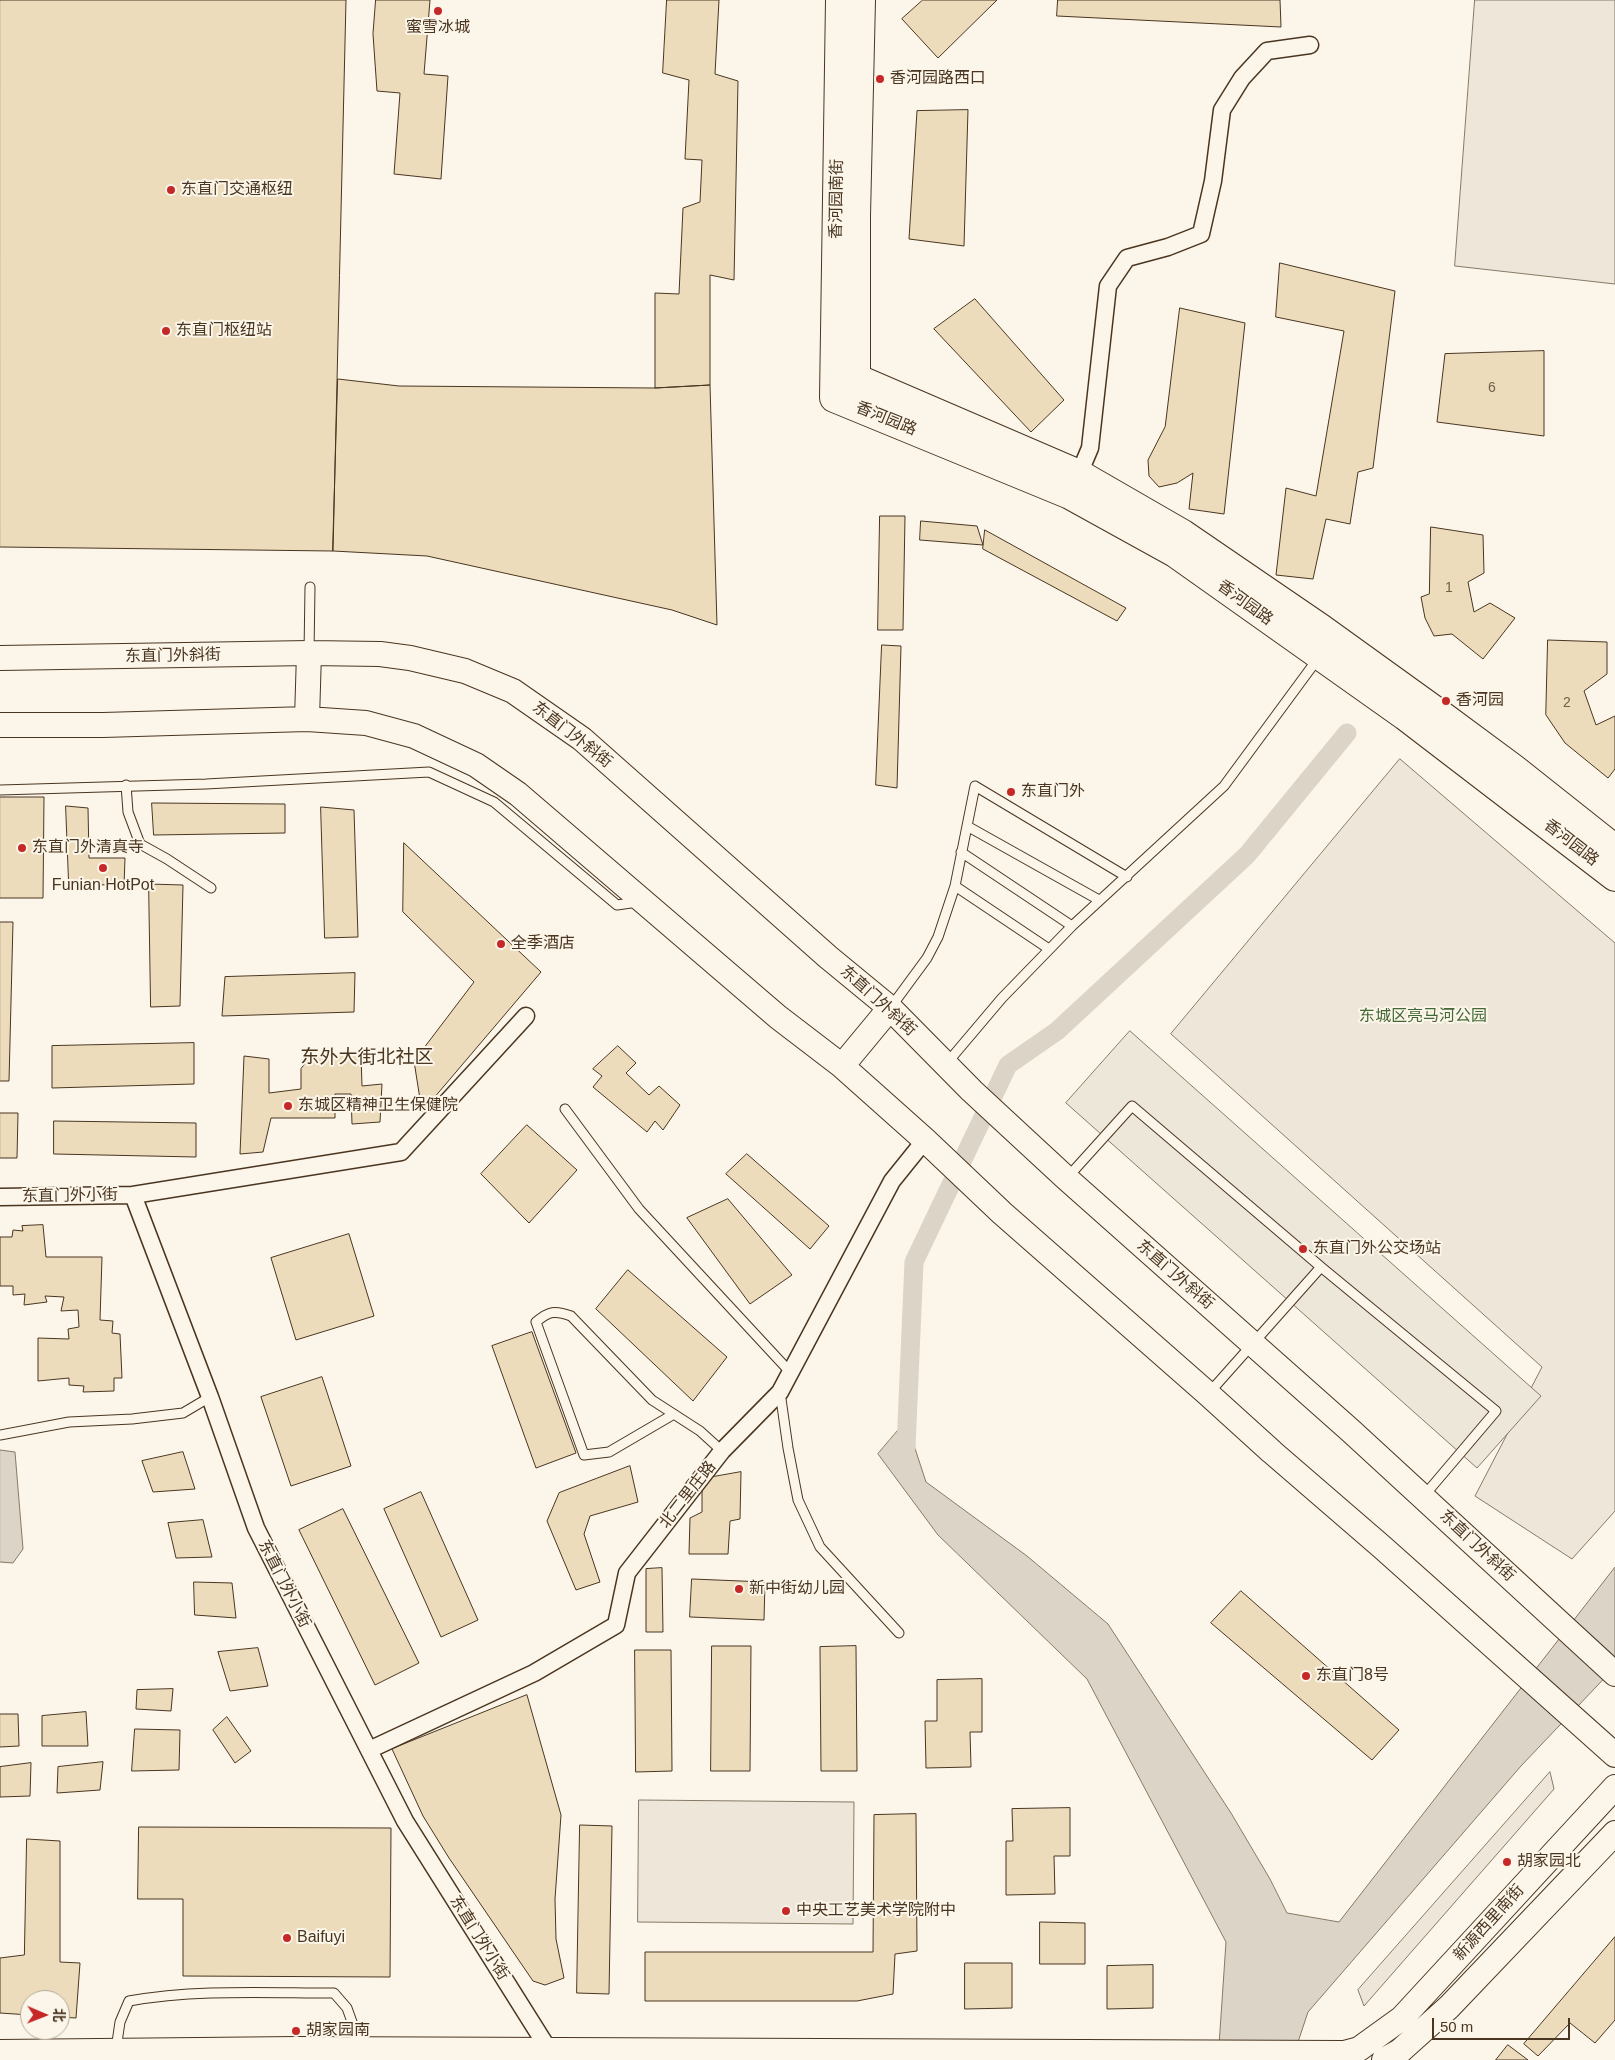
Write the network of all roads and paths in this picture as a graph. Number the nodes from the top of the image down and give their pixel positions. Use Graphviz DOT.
graph roads {
  1 [pos="840,0"];
  2 [pos="861,0"];
  3 [pos="1310,45"];
  4 [pos="856,378"];
  5 [pos="834,398"];
  6 [pos="1079,474"];
  7 [pos="310,586"];
  8 [pos="309,653"];
  9 [pos="1320,656"];
  10 [pos="0,658"];
  11 [pos="307,719"];
  12 [pos="0,725"];
  13 [pos="126,786"];
  14 [pos="0,790"];
  15 [pos="967,826"];
  16 [pos="1615,849"];
  17 [pos="961,852"];
  18 [pos="1126,877"];
  19 [pos="1615,877"];
  20 [pos="954,886"];
  21 [pos="211,888"];
  22 [pos="1099,900"];
  23 [pos="644,902"];
  24 [pos="1072,926"];
  25 [pos="1049,949"];
  26 [pos="890,1008"];
  27 [pos="526,1016"];
  28 [pos="945,1065"];
  29 [pos="842,1066"];
  30 [pos="565,1109"];
  31 [pos="925,1140"];
  32 [pos="1066,1178"];
  33 [pos="133,1196"];
  34 [pos="0,1197"];
  35 [pos="1321,1267"];
  36 [pos="1252,1343"];
  37 [pos="791,1372"];
  38 [pos="780,1392"];
  39 [pos="1208,1394"];
  40 [pos="210,1397"];
  41 [pos="674,1414"];
  42 [pos="0,1435"];
  43 [pos="722,1451"];
  44 [pos="1423,1497"];
  45 [pos="899,1633"];
  46 [pos="1615,1674"];
  47 [pos="369,1750"];
  48 [pos="1615,1755"];
  49 [pos="1615,1787"];
  50 [pos="1615,1833"];
  51 [pos="362,2049"];
  52 [pos="115,2051"];
  53 [pos="0,2052"];
  54 [pos="1376,2053"];
  55 [pos="554,2055"];
  1 -- 5 [label="highway, 香河园南街"];
  2 -- 4 [label="highway, 香河园南街"];
  3 -- 6 [label="street"];
  4 -- 6 [label="highway, 香河园路"];
  5 -- 9 [label="highway, 香河园路"];
  6 -- 16 [label="highway, 香河园路"];
  7 -- 8 [label="lane"];
  8 -- 10 [label="main road, 东直门外斜街"];
  8 -- 11 [label="main road"];
  8 -- 26 [label="main road, 东直门外斜街"];
  9 -- 18 [label="lane"];
  9 -- 19 [label="highway, 香河园路"];
  11 -- 12 [label="main road"];
  11 -- 23 [label="main road"];
  13 -- 14 [label="lane"];
  13 -- 21 [label="lane"];
  13 -- 23 [label="lane"];
  15 -- 17 [label="lane"];
  15 -- 18 [label="lane"];
  15 -- 22 [label="lane"];
  17 -- 20 [label="lane"];
  17 -- 24 [label="lane"];
  18 -- 22 [label="lane"];
  20 -- 25 [label="lane"];
  20 -- 26 [label="lane"];
  22 -- 24 [label="lane"];
  23 -- 29 [label="main road"];
  24 -- 25 [label="lane"];
  25 -- 28 [label="lane"];
  26 -- 28 [label="main road, 东直门外斜街"];
  26 -- 29 [label="main road"];
  27 -- 33 [label="street"];
  28 -- 32 [label="main road, 东直门外斜街"];
  29 -- 31 [label="main road"];
  30 -- 37 [label="lane"];
  31 -- 37 [label="street, 北二里庄路"];
  31 -- 39 [label="main road"];
  32 -- 35 [label="lane"];
  32 -- 36 [label="main road, 东直门外斜街"];
  33 -- 34 [label="street, 东直门外小街"];
  33 -- 40 [label="street, 东直门外小街"];
  35 -- 36 [label="lane"];
  35 -- 44 [label="lane"];
  36 -- 39 [label="lane"];
  36 -- 44 [label="main road, 东直门外斜街"];
  37 -- 38 [label="street, 北二里庄路"];
  38 -- 43 [label="street, 北二里庄路"];
  38 -- 45 [label="lane"];
  39 -- 48 [label="main road"];
  40 -- 42 [label="lane"];
  40 -- 47 [label="street, 东直门外小街"];
  41 -- 41 [label="lane"];
  41 -- 43 [label="lane"];
  43 -- 47 [label="street, 北二里庄路"];
  44 -- 46 [label="main road, 东直门外斜街"];
  47 -- 55 [label="street, 东直门外小街"];
  49 -- 54 [label="main road, 新源西里南街"];
  50 -- 54 [label="main road, 新源西里南街"];
  51 -- 52 [label="main road"];
  51 -- 52 [label="lane"];
  51 -- 55 [label="main road"];
  52 -- 53 [label="main road"];
  54 -- 55 [label="main road"];
}
